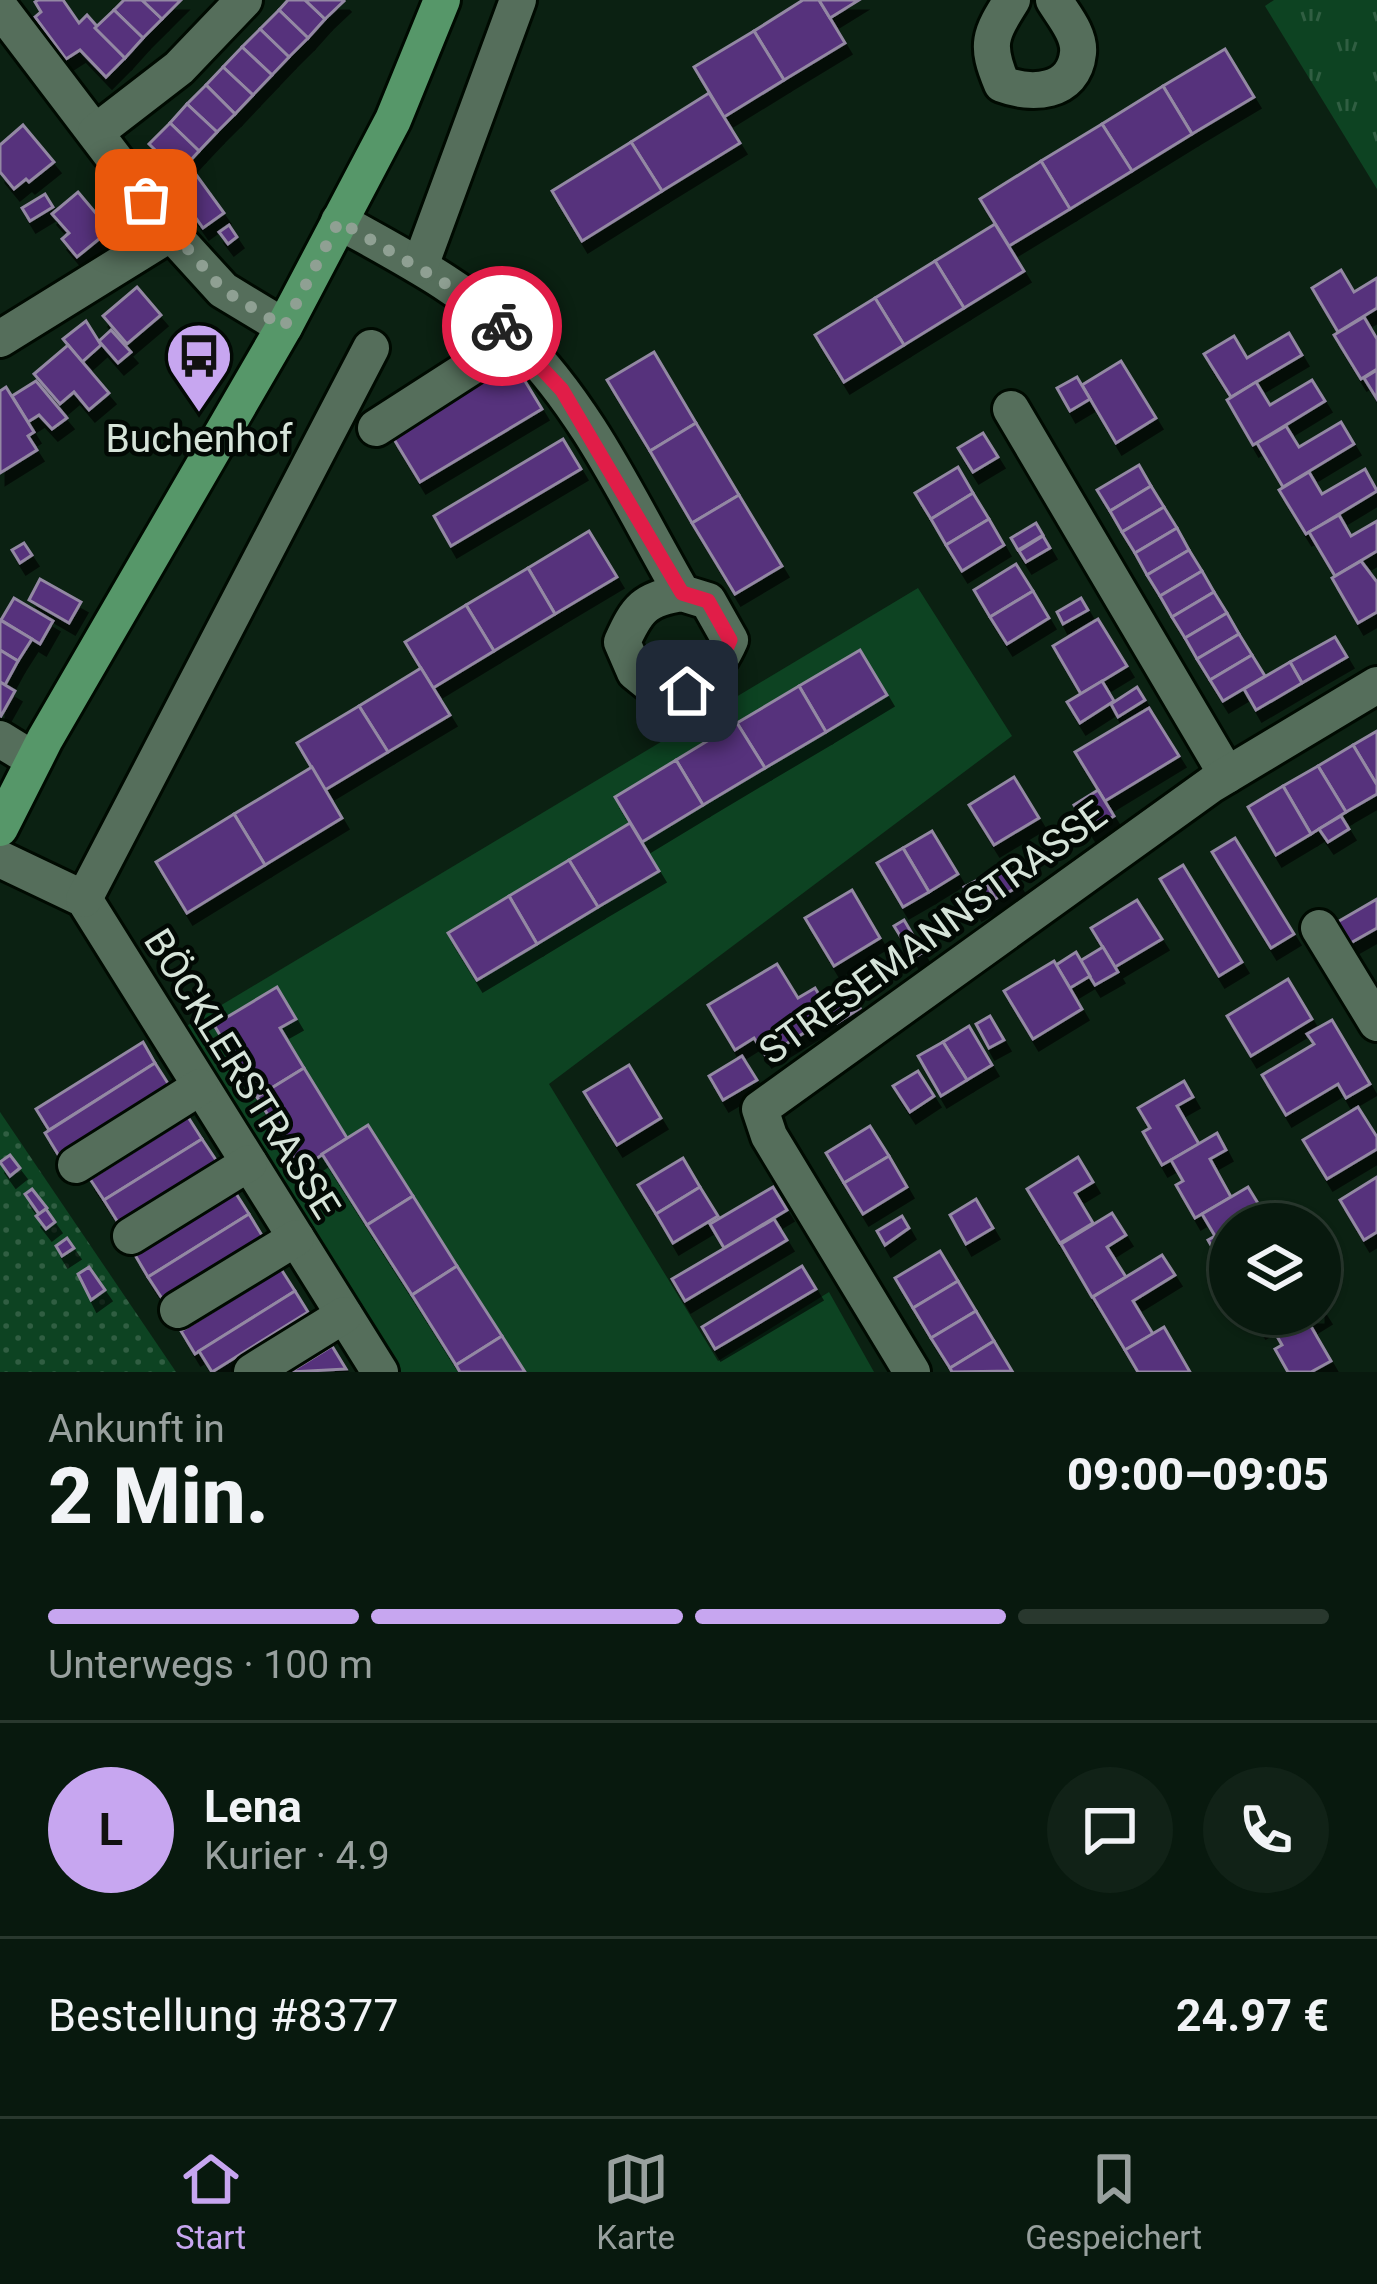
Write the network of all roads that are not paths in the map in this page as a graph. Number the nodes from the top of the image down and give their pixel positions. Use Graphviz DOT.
graph roads {
  1 [pos="244,0"];
  2 [pos="442,0"];
  3 [pos="518,0"];
  4 [pos="1012,0"];
  5 [pos="1054,0"];
  6 [pos="0,8"];
  7 [pos="96,133"];
  8 [pos="339,221"];
  9 [pos="171,233"];
  10 [pos="420,266"];
  11 [pos="284,327"];
  12 [pos="516,338"];
  13 [pos="0,339"];
  14 [pos="371,348"];
  15 [pos="1010,409"];
  16 [pos="376,428"];
  17 [pos="682,593"];
  18 [pos="1377,685"];
  19 [pos="0,739"];
  20 [pos="34,760"];
  21 [pos="1227,775"];
  22 [pos="0,828"];
  23 [pos="0,859"];
  24 [pos="84,899"];
  25 [pos="1319,928"];
  26 [pos="1377,1023"];
  27 [pos="200,1088"];
  28 [pos="249,1163"];
  29 [pos="76,1165"];
  30 [pos="131,1236"];
  31 [pos="296,1238"];
  32 [pos="178,1310"];
  33 [pos="344,1315"];
  34 [pos="252,1372"];
  35 [pos="380,1372"];
  36 [pos="912,1372"];
  1 -- 7 [label="street"];
  2 -- 8 [label="main road"];
  3 -- 10 [label="street"];
  4 -- 5 [label="street"];
  6 -- 7 [label="street"];
  7 -- 9 [label="street"];
  8 -- 10 [label="street"];
  8 -- 11 [label="main road"];
  9 -- 11 [label="street"];
  9 -- 13 [label="street"];
  10 -- 12 [label="street"];
  11 -- 20 [label="main road"];
  12 -- 16 [label="street"];
  12 -- 17 [label="street"];
  14 -- 24 [label="street"];
  15 -- 21 [label="street"];
  18 -- 21 [label="street, STRESEMANNSTRASSE"];
  19 -- 20 [label="street"];
  20 -- 22 [label="main road"];
  21 -- 36 [label="street, STRESEMANNSTRASSE"];
  23 -- 24 [label="street"];
  24 -- 27 [label="street, BÖCKLERSTRASSE"];
  25 -- 26 [label="street"];
  27 -- 28 [label="street, BÖCKLERSTRASSE"];
  27 -- 29 [label="street"];
  28 -- 30 [label="street"];
  28 -- 31 [label="street, BÖCKLERSTRASSE"];
  31 -- 32 [label="street"];
  31 -- 33 [label="street, BÖCKLERSTRASSE"];
  33 -- 34 [label="street"];
  33 -- 35 [label="street, BÖCKLERSTRASSE"];
}
